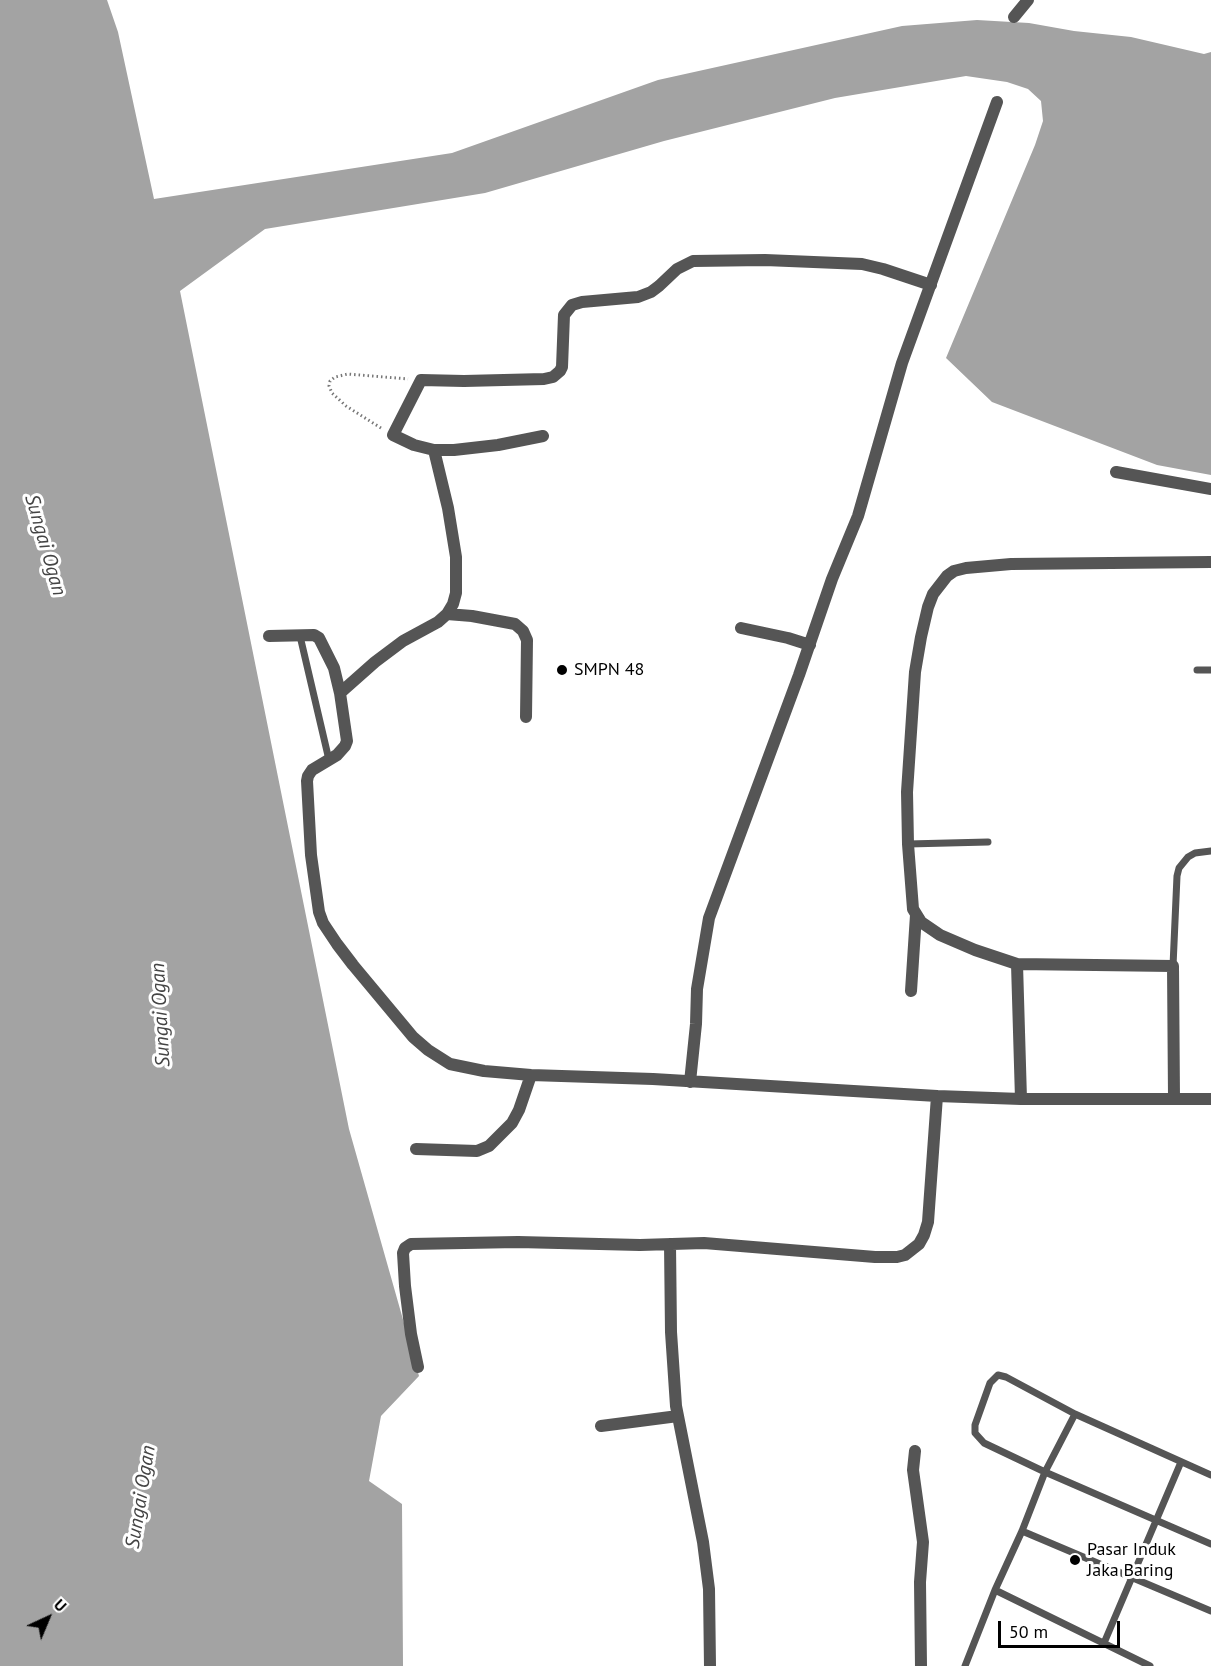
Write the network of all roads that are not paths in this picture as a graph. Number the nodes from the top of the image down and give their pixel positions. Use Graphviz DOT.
graph roads {
  1 [pos="1028,0"];
  2 [pos="1014,17"];
  3 [pos="997,102"];
  4 [pos="931,285"];
  5 [pos="543,436"];
  6 [pos="434,450"];
  7 [pos="1116,472"];
  8 [pos="1211,489"];
  9 [pos="1211,562"];
  10 [pos="447,614"];
  11 [pos="741,628"];
  12 [pos="269,636"];
  13 [pos="300,636"];
  14 [pos="810,645"];
  15 [pos="1197,670"];
  16 [pos="1211,670"];
  17 [pos="340,693"];
  18 [pos="526,717"];
  19 [pos="329,760"];
  20 [pos="988,842"];
  21 [pos="908,844"];
  22 [pos="1211,850"];
  23 [pos="916,915"];
  24 [pos="1017,964"];
  25 [pos="1173,966"];
  26 [pos="911,991"];
  27 [pos="531,1075"];
  28 [pos="690,1082"];
  29 [pos="937,1096"];
  30 [pos="1174,1098"];
  31 [pos="1021,1099"];
  32 [pos="1211,1099"];
  33 [pos="416,1149"];
  34 [pos="670,1244"];
  35 [pos="418,1367"];
  36 [pos="1075,1414"];
  37 [pos="678,1416"];
  38 [pos="601,1426"];
  39 [pos="915,1451"];
  40 [pos="1181,1462"];
  41 [pos="1045,1472"];
  42 [pos="1211,1475"];
  43 [pos="1157,1520"];
  44 [pos="1022,1532"];
  45 [pos="1211,1544"];
  46 [pos="1132,1578"];
  47 [pos="995,1590"];
  48 [pos="1211,1611"];
  49 [pos="1104,1643"];
  50 [pos="710,1666"];
  51 [pos="921,1666"];
  52 [pos="965,1666"];
  53 [pos="1150,1666"];
  1 -- 2 [label="street"];
  3 -- 4 [label="street"];
  4 -- 6 [label="street"];
  4 -- 14 [label="street"];
  5 -- 6 [label="street"];
  6 -- 10 [label="street"];
  7 -- 8 [label="street"];
  9 -- 21 [label="street"];
  10 -- 17 [label="street"];
  10 -- 18 [label="street"];
  11 -- 14 [label="street"];
  12 -- 13 [label="street"];
  13 -- 17 [label="street"];
  13 -- 19 [label="lane"];
  14 -- 28 [label="street"];
  15 -- 16 [label="lane"];
  17 -- 19 [label="street"];
  19 -- 27 [label="street"];
  20 -- 21 [label="lane"];
  21 -- 23 [label="street"];
  22 -- 25 [label="lane"];
  23 -- 24 [label="street"];
  23 -- 26 [label="street"];
  24 -- 25 [label="street"];
  24 -- 31 [label="street"];
  25 -- 30 [label="street"];
  27 -- 28 [label="street"];
  27 -- 33 [label="street"];
  28 -- 29 [label="street"];
  29 -- 31 [label="street"];
  29 -- 34 [label="street"];
  30 -- 31 [label="street"];
  30 -- 32 [label="street"];
  34 -- 35 [label="street"];
  34 -- 37 [label="street"];
  36 -- 40 [label="lane"];
  36 -- 41 [label="lane"];
  36 -- 41 [label="lane"];
  37 -- 38 [label="street"];
  37 -- 50 [label="street"];
  39 -- 51 [label="street"];
  40 -- 42 [label="lane"];
  40 -- 43 [label="lane"];
  41 -- 43 [label="lane"];
  41 -- 44 [label="lane"];
  43 -- 45 [label="lane"];
  43 -- 46 [label="lane"];
  44 -- 46 [label="lane"];
  44 -- 47 [label="lane"];
  46 -- 48 [label="lane"];
  46 -- 49 [label="lane"];
  47 -- 49 [label="lane"];
  47 -- 52 [label="lane"];
  49 -- 53 [label="lane"];
}
